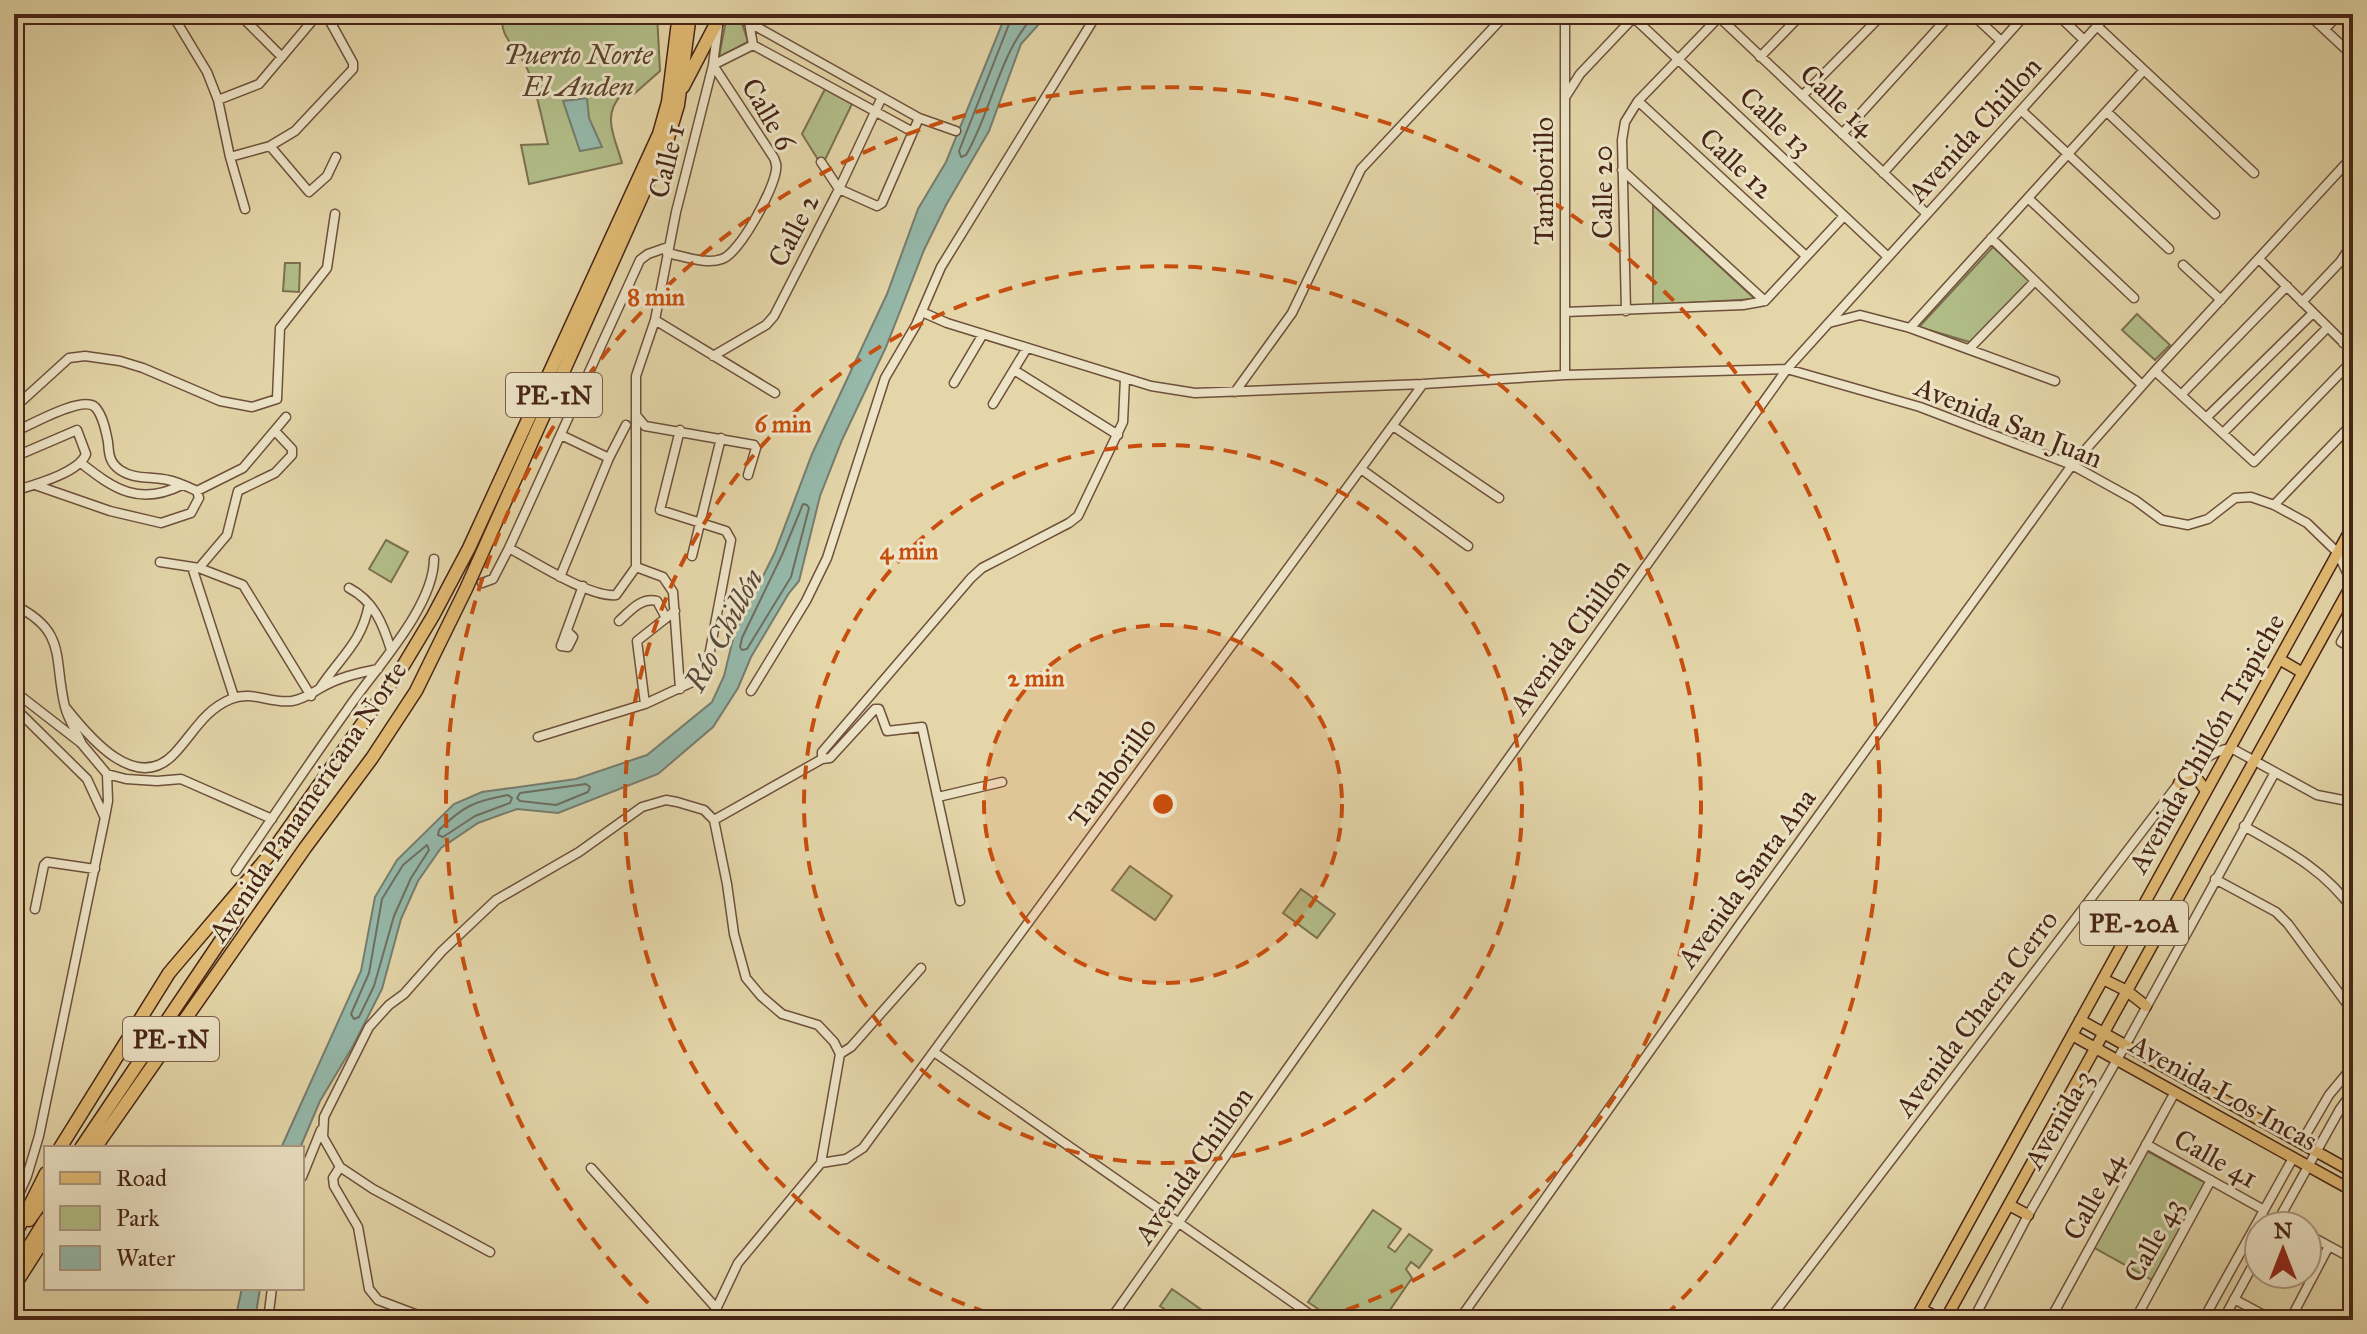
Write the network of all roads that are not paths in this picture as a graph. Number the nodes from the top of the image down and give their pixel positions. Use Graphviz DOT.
graph roads {
  1 [pos="172,14"];
  2 [pos="239,14"];
  3 [pos="318,14"];
  4 [pos="326,14"];
  5 [pos="671,14"];
  6 [pos="679,14"];
  7 [pos="690,14"];
  8 [pos="734,14"];
  9 [pos="1097,14"];
  10 [pos="1506,14"];
  11 [pos="1565,14"];
  12 [pos="1802,14"];
  13 [pos="1883,14"];
  14 [pos="1951,14"];
  15 [pos="1972,14"];
  16 [pos="2026,14"];
  17 [pos="2057,14"];
  18 [pos="2108,14"];
  19 [pos="2308,14"];
  20 [pos="2339,14"];
  21 [pos="719,16"];
  22 [pos="1635,16"];
  23 [pos="1720,16"];
  24 [pos="750,18"];
  25 [pos="2097,26"];
  26 [pos="2325,29"];
  27 [pos="678,30"];
  28 [pos="2084,40"];
  29 [pos="2001,41"];
  30 [pos="753,45"];
  31 [pos="2353,56"];
  32 [pos="282,57"];
  33 [pos="1760,57"];
  34 [pos="1678,59"];
  35 [pos="713,65"];
  36 [pos="2144,70"];
  37 [pos="681,89"];
  38 [pos="1565,96"];
  39 [pos="1802,96"];
  40 [pos="882,97"];
  41 [pos="218,100"];
  42 [pos="1638,101"];
  43 [pos="2021,110"];
  44 [pos="874,111"];
  45 [pos="2107,112"];
  46 [pos="919,118"];
  47 [pos="956,131"];
  48 [pos="913,132"];
  49 [pos="1842,134"];
  50 [pos="270,146"];
  51 [pos="2067,155"];
  52 [pos="2353,156"];
  53 [pos="230,157"];
  54 [pos="336,157"];
  55 [pos="821,162"];
  56 [pos="1622,170"];
  57 [pos="1883,173"];
  58 [pos="2254,173"];
  59 [pos="839,189"];
  60 [pos="2028,198"];
  61 [pos="245,209"];
  62 [pos="335,214"];
  63 [pos="1927,214"];
  64 [pos="2215,214"];
  65 [pos="1844,216"];
  66 [pos="1991,238"];
  67 [pos="2353,243"];
  68 [pos="2169,249"];
  69 [pos="668,250"];
  70 [pos="1806,256"];
  71 [pos="1888,257"];
  72 [pos="2260,260"];
  73 [pos="2183,265"];
  74 [pos="2035,281"];
  75 [pos="2287,286"];
  76 [pos="2134,298"];
  77 [pos="2221,300"];
  78 [pos="1765,301"];
  79 [pos="2302,302"];
  80 [pos="1626,311"];
  81 [pos="922,312"];
  82 [pos="1565,312"];
  83 [pos="2313,313"];
  84 [pos="655,320"];
  85 [pos="1828,324"];
  86 [pos="2328,327"];
  87 [pos="1910,328"];
  88 [pos="2353,332"];
  89 [pos="983,334"];
  90 [pos="2343,343"];
  91 [pos="1027,348"];
  92 [pos="1969,349"];
  93 [pos="2353,352"];
  94 [pos="713,356"];
  95 [pos="2353,360"];
  96 [pos="1787,369"];
  97 [pos="1014,370"];
  98 [pos="2155,371"];
  99 [pos="1565,375"];
  100 [pos="1125,378"];
  101 [pos="2055,381"];
  102 [pos="954,383"];
  103 [pos="1423,384"];
  104 [pos="2142,385"];
  105 [pos="1235,392"];
  106 [pos="775,393"];
  107 [pos="2181,395"];
  108 [pos="993,404"];
  109 [pos="14,408"];
  110 [pos="636,414"];
  111 [pos="286,417"];
  112 [pos="2206,418"];
  113 [pos="2353,423"];
  114 [pos="626,425"];
  115 [pos="1393,426"];
  116 [pos="680,430"];
  117 [pos="275,431"];
  118 [pos="14,432"];
  119 [pos="2223,433"];
  120 [pos="561,435"];
  121 [pos="1118,435"];
  122 [pos="721,438"];
  123 [pos="14,457"];
  124 [pos="609,458"];
  125 [pos="81,463"];
  126 [pos="2072,465"];
  127 [pos="1361,469"];
  128 [pos="748,475"];
  129 [pos="35,485"];
  130 [pos="182,485"];
  131 [pos="14,491"];
  132 [pos="197,491"];
  133 [pos="1499,498"];
  134 [pos="2274,505"];
  135 [pos="702,522"];
  136 [pos="2353,525"];
  137 [pos="1468,546"];
  138 [pos="509,548"];
  139 [pos="2338,553"];
  140 [pos="692,556"];
  141 [pos="434,559"];
  142 [pos="160,562"];
  143 [pos="636,567"];
  144 [pos="195,568"];
  145 [pos="560,577"];
  146 [pos="482,583"];
  147 [pos="2352,584"];
  148 [pos="583,586"];
  149 [pos="349,588"];
  150 [pos="369,604"];
  151 [pos="14,605"];
  152 [pos="675,611"];
  153 [pos="665,616"];
  154 [pos="619,621"];
  155 [pos="2353,621"];
  156 [pos="567,631"];
  157 [pos="2353,648"];
  158 [pos="391,650"];
  159 [pos="2279,659"];
  160 [pos="379,669"];
  161 [pos="2303,673"];
  162 [pos="320,688"];
  163 [pos="680,689"];
  164 [pos="14,691"];
  165 [pos="751,691"];
  166 [pos="311,696"];
  167 [pos="234,697"];
  168 [pos="28,703"];
  169 [pos="645,704"];
  170 [pos="66,708"];
  171 [pos="16,712"];
  172 [pos="538,737"];
  173 [pos="81,743"];
  174 [pos="2231,748"];
  175 [pos="822,759"];
  176 [pos="2254,760"];
  177 [pos="107,774"];
  178 [pos="2274,774"];
  179 [pos="1002,782"];
  180 [pos="2179,783"];
  181 [pos="2206,791"];
  182 [pos="938,797"];
  183 [pos="2353,802"];
  184 [pos="105,817"];
  185 [pos="272,819"];
  186 [pos="714,820"];
  187 [pos="2244,826"];
  188 [pos="262,865"];
  189 [pos="95,869"];
  190 [pos="236,871"];
  191 [pos="2215,879"];
  192 [pos="960,901"];
  193 [pos="35,909"];
  194 [pos="2353,910"];
  195 [pos="2134,923"];
  196 [pos="2158,935"];
  197 [pos="921,968"];
  198 [pos="2103,979"];
  199 [pos="2127,991"];
  200 [pos="2146,1006"];
  201 [pos="2353,1012"];
  202 [pos="2080,1020"];
  203 [pos="2104,1033"];
  204 [pos="2072,1035"];
  205 [pos="2125,1045"];
  206 [pos="2095,1048"];
  207 [pos="934,1052"];
  208 [pos="840,1054"];
  209 [pos="2117,1060"];
  210 [pos="2353,1066"];
  211 [pos="2353,1091"];
  212 [pos="2175,1092"];
  213 [pos="323,1126"];
  214 [pos="2301,1143"];
  215 [pos="2146,1144"];
  216 [pos="61,1146"];
  217 [pos="82,1146"];
  218 [pos="96,1146"];
  219 [pos="2316,1152"];
  220 [pos="2293,1158"];
  221 [pos="821,1163"];
  222 [pos="2308,1166"];
  223 [pos="340,1167"];
  224 [pos="591,1168"];
  225 [pos="2286,1170"];
  226 [pos="304,1172"];
  227 [pos="2353,1172"];
  228 [pos="44,1177"];
  229 [pos="2301,1179"];
  230 [pos="2211,1180"];
  231 [pos="2353,1191"];
  232 [pos="44,1199"];
  233 [pos="14,1205"];
  234 [pos="2009,1205"];
  235 [pos="2264,1210"];
  236 [pos="2284,1210"];
  237 [pos="2028,1215"];
  238 [pos="44,1222"];
  239 [pos="1180,1222"];
  240 [pos="14,1238"];
  241 [pos="44,1241"];
  242 [pos="2323,1243"];
  243 [pos="2329,1246"];
  244 [pos="2243,1248"];
  245 [pos="490,1252"];
  246 [pos="2353,1259"];
  247 [pos="14,1271"];
  248 [pos="2243,1283"];
  249 [pos="14,1288"];
  250 [pos="272,1290"];
  251 [pos="2234,1299"];
  252 [pos="717,1309"];
  253 [pos="1921,1309"];
  254 [pos="2052,1316"];
  255 [pos="412,1317"];
  256 [pos="268,1320"];
  257 [pos="431,1320"];
  258 [pos="711,1320"];
  259 [pos="1110,1320"];
  260 [pos="1318,1320"];
  261 [pos="1459,1320"];
  262 [pos="1769,1320"];
  263 [pos="1915,1320"];
  264 [pos="1944,1320"];
  265 [pos="1973,1320"];
  266 [pos="2070,1320"];
  267 [pos="2135,1320"];
  268 [pos="2203,1320"];
  269 [pos="2223,1320"];
  270 [pos="2273,1320"];
  271 [pos="2290,1320"];
  1 -- 41 [label="street"];
  2 -- 32 [label="street"];
  3 -- 32 [label="street"];
  4 -- 50 [label="street"];
  5 -- 27 [label="highway"];
  6 -- 27 [label="highway, Avenida Panamericana Norte / PE-1N"];
  7 -- 37 [label="highway, Avenida Panamericana Norte / PE-1N"];
  8 -- 24 [label="street"];
  9 -- 81 [label="street"];
  10 -- 105 [label="street"];
  11 -- 38 [label="street"];
  12 -- 33 [label="street"];
  13 -- 39 [label="street"];
  14 -- 49 [label="street"];
  15 -- 29 [label="street"];
  16 -- 29 [label="street"];
  17 -- 28 [label="street"];
  18 -- 25 [label="street, Avenida Chillon"];
  19 -- 26 [label="street"];
  20 -- 26 [label="street"];
  21 -- 35 [label="street, Calle 1"];
  21 -- 37 [label="highway"];
  22 -- 34 [label="street, Calle 13"];
  22 -- 38 [label="street, Tamborillo"];
  23 -- 33 [label="street, Calle 14"];
  23 -- 34 [label="street, Calle 20"];
  24 -- 30 [label="street"];
  24 -- 40 [label="street"];
  25 -- 28 [label="street, Avenida Chillon"];
  25 -- 36 [label="street"];
  26 -- 31 [label="street"];
  27 -- 188 [label="highway, Avenida Panamericana Norte / PE-1N"];
  28 -- 43 [label="street, Avenida Chillon"];
  29 -- 57 [label="street"];
  30 -- 35 [label="street"];
  30 -- 44 [label="street"];
  32 -- 41 [label="street"];
  33 -- 39 [label="street, Calle 14"];
  34 -- 42 [label="street, Calle 20"];
  34 -- 65 [label="street, Calle 13"];
  35 -- 69 [label="street, Calle 1"];
  35 -- 69 [label="street, Calle 6"];
  36 -- 45 [label="street"];
  36 -- 58 [label="street"];
  37 -- 218 [label="highway, Avenida Panamericana Norte / PE-1N"];
  38 -- 82 [label="street, Tamborillo"];
  39 -- 49 [label="street, Calle 14"];
  40 -- 44 [label="street, Calle 2"];
  40 -- 46 [label="street"];
  41 -- 53 [label="street"];
  42 -- 56 [label="street, Calle 20"];
  42 -- 70 [label="street, Calle 12"];
  43 -- 51 [label="street"];
  43 -- 63 [label="street, Avenida Chillon"];
  44 -- 48 [label="street"];
  44 -- 59 [label="street, Calle 2"];
  45 -- 51 [label="street"];
  45 -- 64 [label="street"];
  46 -- 47 [label="street"];
  46 -- 48 [label="street"];
  48 -- 59 [label="street"];
  49 -- 57 [label="street, Calle 14"];
  50 -- 53 [label="street"];
  50 -- 54 [label="street"];
  51 -- 60 [label="street"];
  51 -- 68 [label="street"];
  52 -- 72 [label="street, Avenida Santa Ana"];
  53 -- 61 [label="street"];
  55 -- 59 [label="street"];
  56 -- 78 [label="street"];
  56 -- 80 [label="street, Calle 20"];
  57 -- 63 [label="street, Calle 14"];
  59 -- 94 [label="street, Calle 2"];
  60 -- 66 [label="street"];
  60 -- 76 [label="street"];
  62 -- 109 [label="street"];
  63 -- 71 [label="street, Avenida Chillon"];
  65 -- 70 [label="street"];
  65 -- 71 [label="street, Calle 13"];
  66 -- 74 [label="street"];
  66 -- 87 [label="street"];
  67 -- 79 [label="street"];
  69 -- 84 [label="street, Calle 1"];
  69 -- 120 [label="street"];
  70 -- 78 [label="street"];
  71 -- 85 [label="street, Avenida Chillon"];
  72 -- 75 [label="street"];
  72 -- 77 [label="street, Avenida Santa Ana"];
  73 -- 77 [label="street"];
  74 -- 92 [label="street"];
  74 -- 104 [label="street"];
  75 -- 79 [label="street"];
  75 -- 107 [label="street"];
  77 -- 98 [label="street, Avenida Santa Ana"];
  78 -- 80 [label="street"];
  79 -- 83 [label="street"];
  80 -- 82 [label="street"];
  81 -- 89 [label="street, Avenida San Juan"];
  81 -- 165 [label="street"];
  82 -- 99 [label="street, Tamborillo"];
  83 -- 86 [label="street"];
  83 -- 112 [label="street"];
  84 -- 94 [label="street"];
  84 -- 110 [label="street, Calle 1"];
  85 -- 87 [label="street"];
  85 -- 96 [label="street, Avenida Chillon"];
  86 -- 90 [label="street"];
  86 -- 119 [label="street"];
  87 -- 92 [label="street"];
  88 -- 90 [label="street"];
  89 -- 91 [label="street, Avenida San Juan"];
  89 -- 102 [label="street"];
  90 -- 93 [label="street"];
  91 -- 97 [label="street"];
  91 -- 100 [label="street, Avenida San Juan"];
  92 -- 101 [label="street"];
  94 -- 106 [label="street"];
  95 -- 119 [label="street"];
  96 -- 99 [label="street, Avenida San Juan"];
  96 -- 126 [label="street, Avenida San Juan"];
  96 -- 239 [label="street, Avenida Chillon"];
  97 -- 108 [label="street"];
  97 -- 121 [label="street"];
  98 -- 104 [label="street, Avenida Santa Ana"];
  98 -- 107 [label="street"];
  99 -- 103 [label="street, Avenida San Juan"];
  100 -- 105 [label="street, Avenida San Juan"];
  100 -- 121 [label="street"];
  103 -- 105 [label="street, Avenida San Juan"];
  103 -- 115 [label="street, Tamborillo"];
  104 -- 126 [label="street, Avenida Santa Ana"];
  107 -- 112 [label="street"];
  110 -- 116 [label="street"];
  110 -- 143 [label="street, Calle 1"];
  111 -- 117 [label="street"];
  112 -- 119 [label="street"];
  113 -- 134 [label="street"];
  114 -- 124 [label="street"];
  115 -- 127 [label="street, Tamborillo"];
  115 -- 133 [label="street"];
  116 -- 122 [label="street"];
  116 -- 135 [label="street"];
  117 -- 132 [label="street"];
  117 -- 144 [label="street"];
  118 -- 130 [label="street"];
  120 -- 124 [label="street"];
  120 -- 138 [label="street"];
  121 -- 175 [label="street"];
  122 -- 128 [label="street"];
  122 -- 135 [label="street"];
  123 -- 125 [label="street"];
  124 -- 145 [label="street"];
  125 -- 129 [label="street"];
  125 -- 130 [label="street"];
  126 -- 134 [label="street, Avenida San Juan"];
  126 -- 261 [label="street, Avenida Santa Ana"];
  127 -- 137 [label="street"];
  127 -- 207 [label="street, Tamborillo"];
  129 -- 131 [label="street"];
  129 -- 132 [label="street"];
  130 -- 132 [label="street"];
  134 -- 139 [label="street, Avenida San Juan"];
  135 -- 140 [label="street"];
  135 -- 163 [label="street"];
  136 -- 139 [label="main road, Avenida Chillón Trapiche / PE-20A"];
  138 -- 145 [label="street"];
  138 -- 146 [label="street"];
  139 -- 147 [label="street, Avenida San Juan"];
  139 -- 159 [label="main road, Avenida Chillón Trapiche / PE-20A"];
  141 -- 158 [label="street"];
  142 -- 144 [label="street"];
  143 -- 148 [label="street"];
  143 -- 152 [label="street"];
  144 -- 166 [label="street"];
  144 -- 167 [label="street"];
  145 -- 148 [label="street"];
  147 -- 161 [label="main road, Avenida Chillón Trapiche / PE-20A"];
  148 -- 156 [label="street"];
  149 -- 150 [label="street"];
  150 -- 158 [label="street"];
  150 -- 162 [label="street"];
  151 -- 170 [label="street"];
  152 -- 153 [label="street"];
  152 -- 163 [label="street"];
  153 -- 154 [label="street"];
  153 -- 169 [label="street"];
  155 -- 157 [label="street"];
  158 -- 160 [label="street"];
  159 -- 161 [label="main road"];
  159 -- 174 [label="main road, Avenida Chillón Trapiche / PE-20A"];
  160 -- 162 [label="street"];
  160 -- 185 [label="street"];
  161 -- 176 [label="main road, Avenida Chillón Trapiche / PE-20A"];
  162 -- 166 [label="street"];
  163 -- 169 [label="street"];
  164 -- 168 [label="street"];
  166 -- 167 [label="street"];
  167 -- 170 [label="street"];
  168 -- 171 [label="street"];
  168 -- 173 [label="street"];
  169 -- 172 [label="street"];
  170 -- 173 [label="street"];
  171 -- 184 [label="street"];
  173 -- 177 [label="street"];
  174 -- 176 [label="street"];
  174 -- 180 [label="street, Avenida Chacra Cerro"];
  174 -- 181 [label="main road, Avenida Chillón Trapiche / PE-20A"];
  175 -- 182 [label="street"];
  175 -- 186 [label="street"];
  176 -- 178 [label="street"];
  176 -- 196 [label="main road, Avenida Chillón Trapiche / PE-20A"];
  177 -- 184 [label="street"];
  177 -- 185 [label="street"];
  178 -- 183 [label="street"];
  178 -- 187 [label="street, Avenida 3"];
  179 -- 182 [label="street"];
  180 -- 181 [label="main road"];
  180 -- 262 [label="street, Avenida Chacra Cerro"];
  181 -- 195 [label="main road, Avenida Chillón Trapiche / PE-20A"];
  182 -- 192 [label="street"];
  184 -- 189 [label="street"];
  185 -- 190 [label="street"];
  186 -- 208 [label="street"];
  186 -- 213 [label="street"];
  187 -- 191 [label="street, Avenida 3"];
  187 -- 194 [label="street"];
  188 -- 216 [label="highway, Avenida Panamericana Norte / PE-1N"];
  188 -- 217 [label="highway, Avenida Panamericana Norte / PE-1N"];
  189 -- 193 [label="street"];
  189 -- 233 [label="street"];
  191 -- 200 [label="street, Avenida 3"];
  191 -- 201 [label="street"];
  195 -- 196 [label="main road"];
  195 -- 198 [label="main road, Avenida Chillón Trapiche / PE-20A"];
  196 -- 199 [label="main road, Avenida Chillón Trapiche / PE-20A"];
  197 -- 208 [label="street"];
  198 -- 199 [label="main road"];
  198 -- 202 [label="main road, Avenida Chillón Trapiche / PE-20A"];
  199 -- 200 [label="main road"];
  199 -- 203 [label="main road, Avenida Chillón Trapiche / PE-20A"];
  200 -- 205 [label="street, Avenida 3"];
  202 -- 203 [label="main road, Avenida Los Incas"];
  202 -- 204 [label="main road, Avenida Chillón Trapiche / PE-20A"];
  203 -- 205 [label="main road, Avenida Los Incas"];
  203 -- 206 [label="main road, Avenida Chillón Trapiche / PE-20A"];
  204 -- 206 [label="main road, Avenida Los Incas"];
  204 -- 253 [label="main road, Avenida Chillón Trapiche / PE-20A"];
  205 -- 209 [label="street, Avenida 3"];
  205 -- 214 [label="main road, Avenida Los Incas"];
  206 -- 209 [label="main road, Avenida Los Incas"];
  206 -- 234 [label="main road, Avenida Chillón Trapiche / PE-20A"];
  207 -- 221 [label="street, Tamborillo"];
  207 -- 239 [label="street"];
  208 -- 221 [label="street"];
  209 -- 212 [label="main road, Avenida Los Incas"];
  209 -- 237 [label="street, Avenida 3"];
  210 -- 214 [label="street"];
  211 -- 219 [label="street"];
  212 -- 215 [label="street, Calle 44"];
  212 -- 220 [label="main road, Avenida Los Incas"];
  213 -- 223 [label="street"];
  213 -- 226 [label="street"];
  214 -- 219 [label="main road, Avenida Los Incas"];
  215 -- 230 [label="street, Calle 41"];
  215 -- 254 [label="street, Calle 44"];
  219 -- 222 [label="street"];
  219 -- 227 [label="main road, Avenida Los Incas"];
  220 -- 222 [label="main road, Avenida Los Incas"];
  220 -- 225 [label="street"];
  221 -- 252 [label="street"];
  222 -- 229 [label="street"];
  222 -- 231 [label="main road, Avenida Los Incas"];
  223 -- 245 [label="street"];
  223 -- 255 [label="street"];
  224 -- 252 [label="street"];
  225 -- 229 [label="street"];
  225 -- 235 [label="street"];
  228 -- 240 [label="highway"];
  229 -- 236 [label="street"];
  230 -- 235 [label="street, Calle 41"];
  230 -- 267 [label="street, Calle 43"];
  232 -- 240 [label="highway"];
  234 -- 237 [label="main road"];
  234 -- 264 [label="main road, Avenida Chillón Trapiche / PE-20A"];
  237 -- 265 [label="street, Avenida 3"];
  238 -- 247 [label="highway"];
  239 -- 259 [label="street, Avenida Chillon"];
  239 -- 260 [label="street"];
  241 -- 249 [label="main road"];
  242 -- 243 [label="street"];
  243 -- 246 [label="street"];
  243 -- 271 [label="street"];
  244 -- 268 [label="street"];
  248 -- 251 [label="street"];
  250 -- 256 [label="street"];
  251 -- 269 [label="street"];
  251 -- 270 [label="street"];
  252 -- 258 [label="street"];
  253 -- 263 [label="main road, Avenida Chillón Trapiche / PE-20A"];
  253 -- 264 [label="main road"];
  254 -- 266 [label="street"];
  255 -- 257 [label="street"];
}
